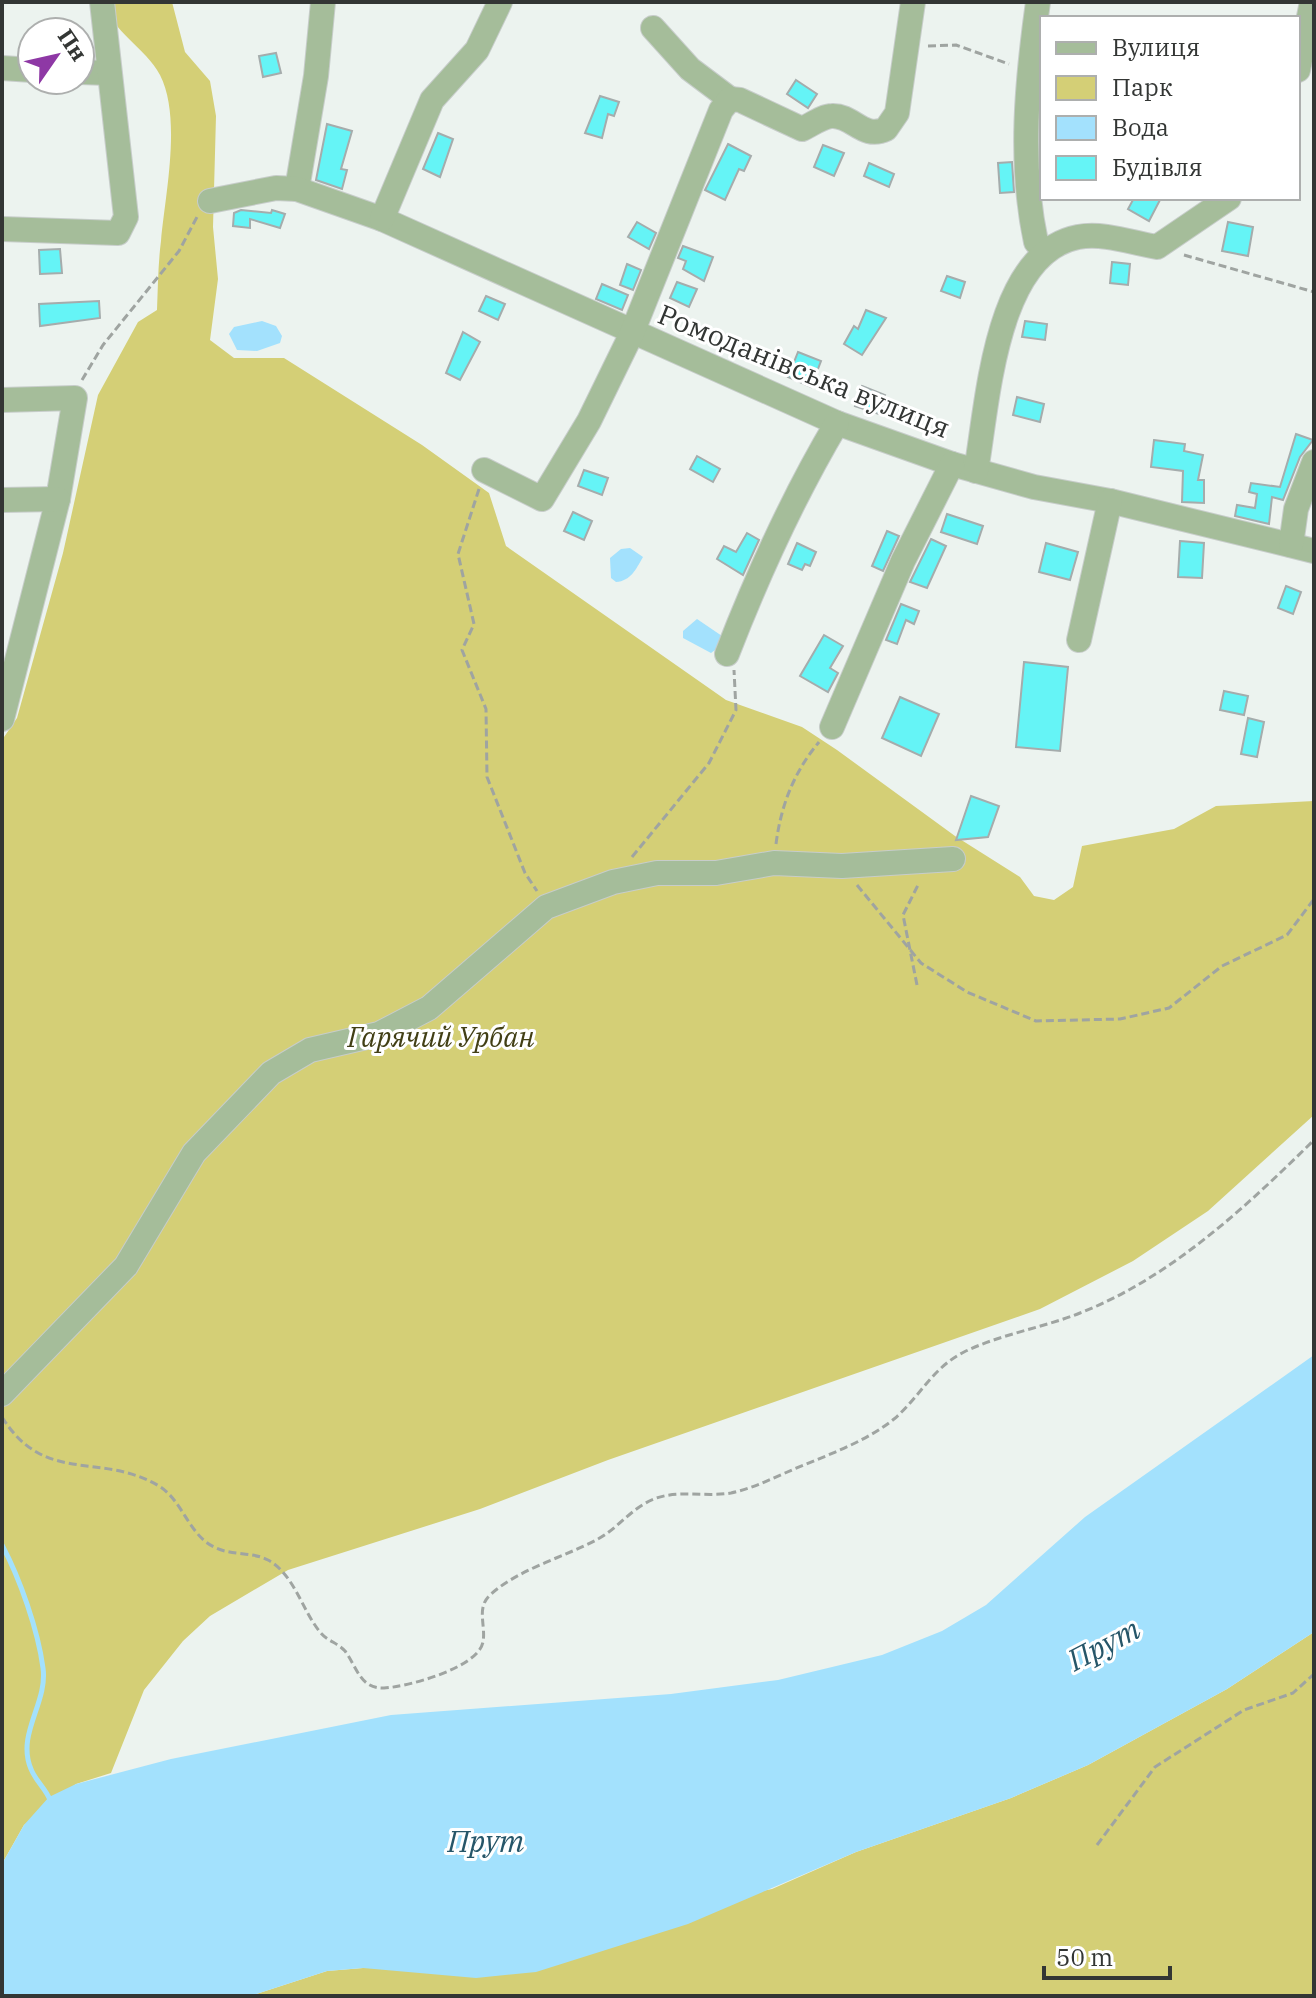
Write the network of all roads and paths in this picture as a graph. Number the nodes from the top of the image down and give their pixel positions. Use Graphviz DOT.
graph roads {
  1 [pos="102,2"];
  2 [pos="323,2"];
  3 [pos="500,2"];
  4 [pos="913,2"];
  5 [pos="1038,2"];
  6 [pos="1312,2"];
  7 [pos="653,28"];
  8 [pos="910,39"];
  9 [pos="1300,60"];
  10 [pos="1030,67"];
  11 [pos="96,73"];
  12 [pos="108,73"];
  13 [pos="730,99"];
  14 [pos="297,189"];
  15 [pos="1226,200"];
  16 [pos="210,201"];
  17 [pos="382,219"];
  18 [pos="2,229"];
  19 [pos="1157,247"];
  20 [pos="1044,250"];
  21 [pos="1314,292"];
  22 [pos="632,333"];
  23 [pos="75,398"];
  24 [pos="2,400"];
  25 [pos="837,423"];
  26 [pos="1314,462"];
  27 [pos="952,464"];
  28 [pos="484,470"];
  29 [pos="976,471"];
  30 [pos="58,499"];
  31 [pos="2,500"];
  32 [pos="1110,501"];
  33 [pos="1302,548"];
  34 [pos="1079,640"];
  35 [pos="727,654"];
  36 [pos="2,719"];
  37 [pos="832,727"];
  38 [pos="947,859"];
  39 [pos="774,863"];
  40 [pos="842,866"];
  41 [pos="613,882"];
  42 [pos="1314,899"];
  43 [pos="546,907"];
  44 [pos="909,949"];
  45 [pos="917,985"];
  46 [pos="1314,1140"];
  47 [pos="2,1394"];
  48 [pos="2,1417"];
  49 [pos="1314,1674"];
  50 [pos="1097,1845"];
  1 -- 12 [label="street"];
  2 -- 14 [label="street"];
  3 -- 17 [label="street"];
  4 -- 8 [label="street"];
  5 -- 10 [label="street"];
  6 -- 9 [label="street"];
  7 -- 13 [label="street"];
  8 -- 10 [label="path"];
  8 -- 13 [label="street"];
  10 -- 20 [label="street"];
  11 -- 12 [label="street"];
  12 -- 18 [label="street"];
  13 -- 22 [label="street"];
  14 -- 16 [label="street"];
  14 -- 17 [label="street, Ромоданівська вулиця"];
  15 -- 19 [label="street"];
  16 -- 23 [label="path"];
  17 -- 22 [label="street, Ромоданівська вулиця"];
  19 -- 20 [label="street"];
  19 -- 21 [label="path"];
  20 -- 29 [label="street"];
  22 -- 25 [label="street, Ромоданівська вулиця"];
  22 -- 28 [label="street"];
  23 -- 24 [label="street"];
  23 -- 30 [label="street"];
  25 -- 27 [label="street, Ромоданівська вулиця"];
  25 -- 35 [label="street"];
  26 -- 33 [label="street"];
  27 -- 29 [label="street, Ромоданівська вулиця"];
  27 -- 37 [label="street"];
  28 -- 43 [label="path"];
  29 -- 32 [label="street, Ромоданівська вулиця"];
  30 -- 31 [label="street"];
  30 -- 36 [label="street"];
  32 -- 33 [label="street, Ромоданівська вулиця"];
  32 -- 34 [label="street"];
  35 -- 41 [label="path"];
  37 -- 39 [label="path"];
  38 -- 40 [label="street"];
  38 -- 44 [label="path"];
  39 -- 40 [label="street"];
  39 -- 41 [label="street"];
  40 -- 44 [label="path"];
  41 -- 43 [label="street"];
  42 -- 44 [label="path"];
  43 -- 47 [label="street"];
  44 -- 45 [label="path"];
  46 -- 48 [label="path"];
  49 -- 50 [label="path"];
}
